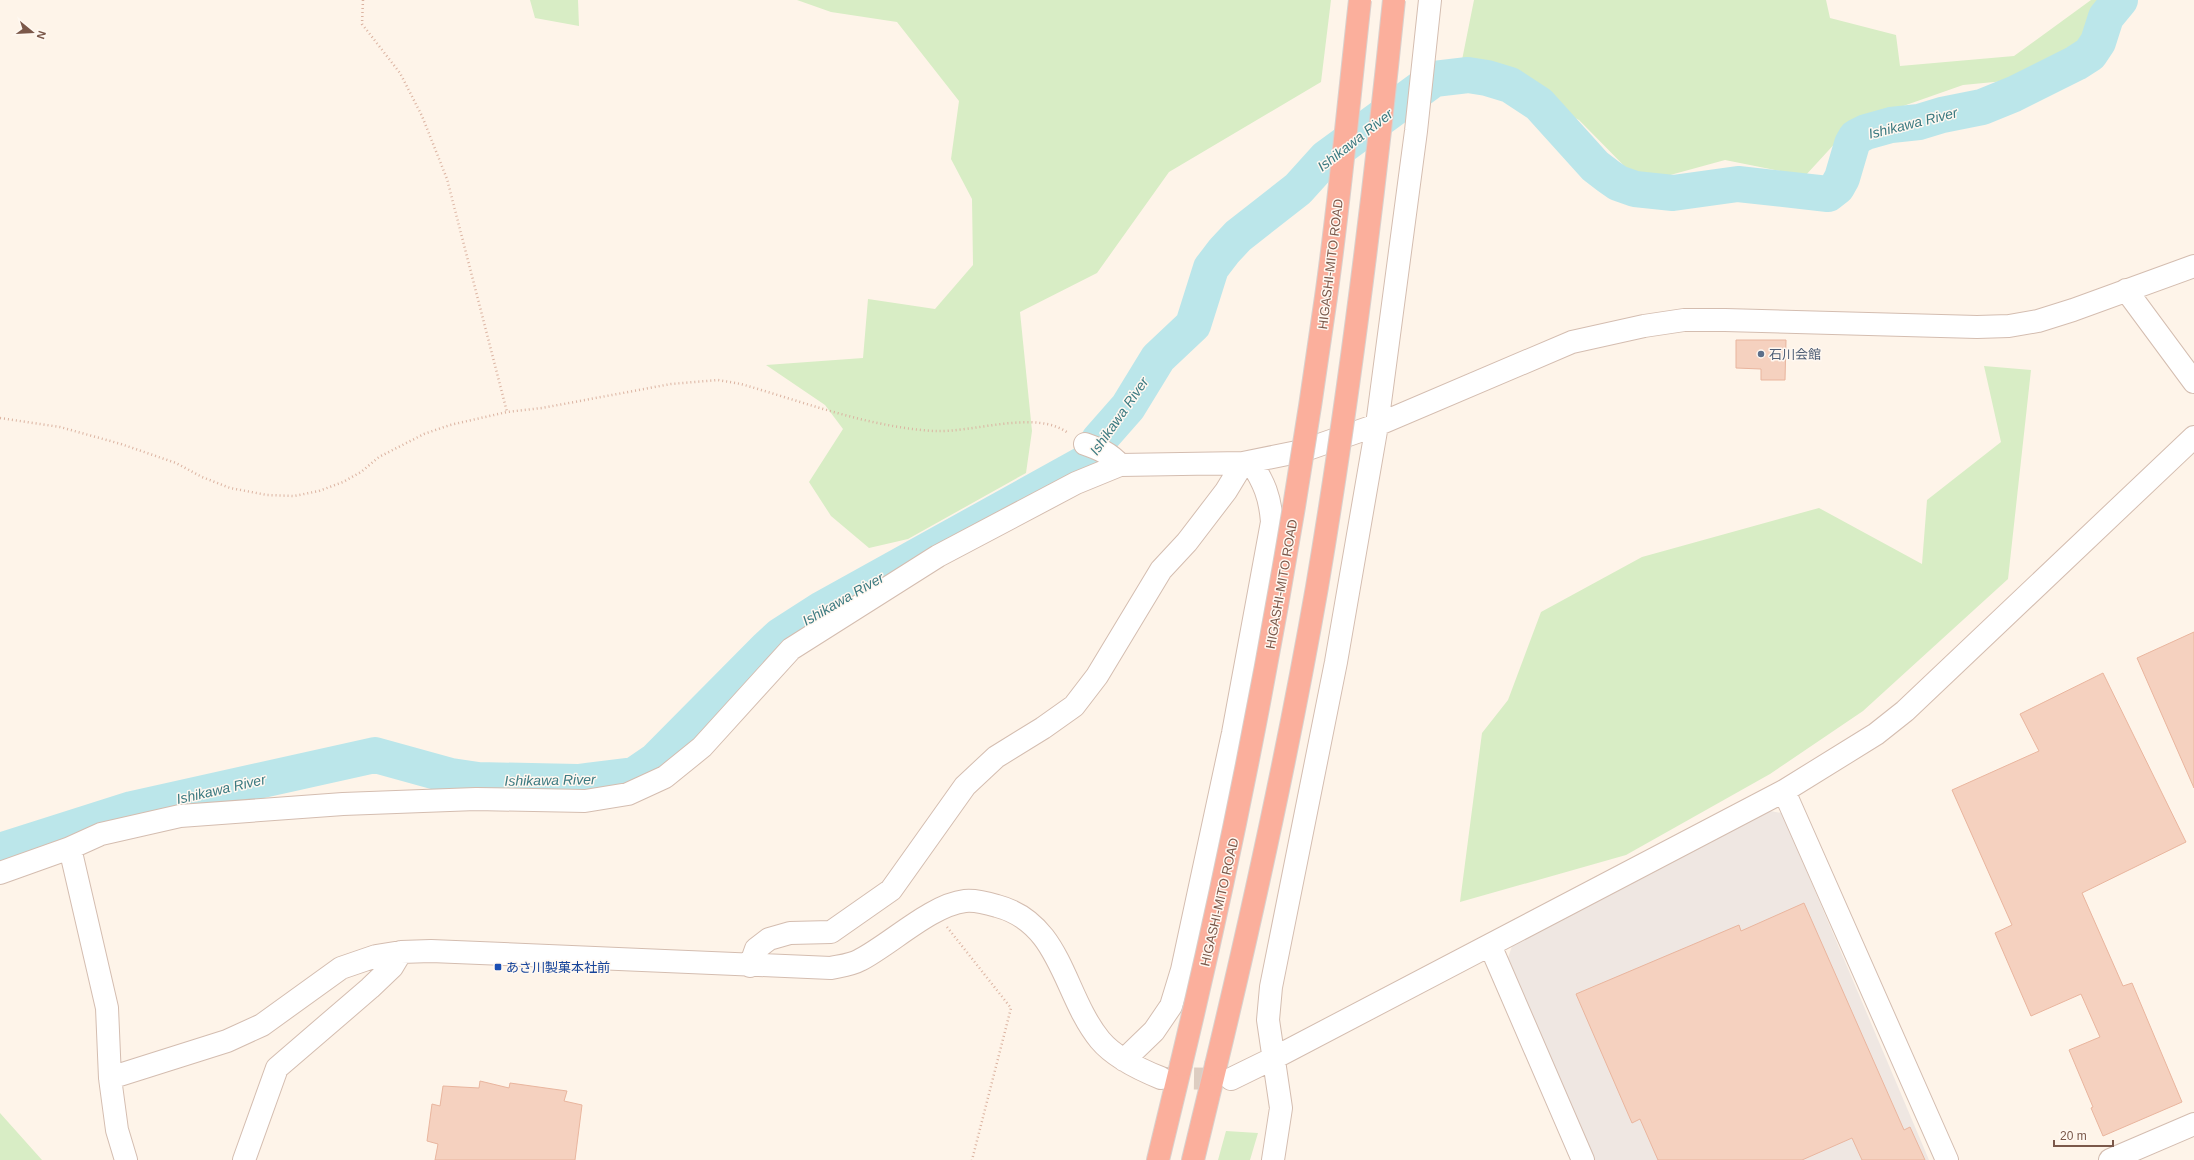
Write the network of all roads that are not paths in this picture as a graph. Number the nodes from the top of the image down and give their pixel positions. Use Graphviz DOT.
graph roads {
  1 [pos="1360,0"];
  2 [pos="1394,0"];
  3 [pos="1430,0"];
  4 [pos="2194,266"];
  5 [pos="2126,290"];
  6 [pos="2194,382"];
  7 [pos="1377,425"];
  8 [pos="2194,437"];
  9 [pos="1094,447"];
  10 [pos="1247,463"];
  11 [pos="1120,465"];
  12 [pos="1784,791"];
  13 [pos="70,848"];
  14 [pos="0,873"];
  15 [pos="1490,945"];
  16 [pos="401,952"];
  17 [pos="750,966"];
  18 [pos="1274,1058"];
  19 [pos="1124,1060"];
  20 [pos="1223,1072"];
  21 [pos="110,1078"];
  22 [pos="1162,1078"];
  23 [pos="2194,1124"];
  24 [pos="2132,1156"];
  25 [pos="126,1160"];
  26 [pos="244,1160"];
  27 [pos="1158,1160"];
  28 [pos="1193,1160"];
  29 [pos="1273,1160"];
  30 [pos="1583,1160"];
  31 [pos="1947,1160"];
  32 [pos="2110,1160"];
  1 -- 27 [label="highway, HIGASHI-MITO ROAD, bridge"];
  2 -- 20 [label="highway, bridge"];
  3 -- 7 [label="street"];
  4 -- 5 [label="street"];
  5 -- 6 [label="street"];
  5 -- 7 [label="street"];
  7 -- 10 [label="street"];
  7 -- 18 [label="street"];
  8 -- 12 [label="street"];
  9 -- 11 [label="street"];
  10 -- 11 [label="street"];
  10 -- 17 [label="street"];
  10 -- 19 [label="street"];
  11 -- 13 [label="street"];
  12 -- 15 [label="street"];
  12 -- 31 [label="street"];
  13 -- 14 [label="street"];
  13 -- 21 [label="street"];
  15 -- 18 [label="street"];
  15 -- 30 [label="street"];
  16 -- 17 [label="street"];
  16 -- 21 [label="street"];
  16 -- 26 [label="street"];
  17 -- 19 [label="street"];
  18 -- 20 [label="street"];
  18 -- 29 [label="street"];
  19 -- 22 [label="street"];
  20 -- 28 [label="highway"];
  21 -- 25 [label="street"];
  23 -- 24 [label="street"];
  24 -- 32 [label="street"];
}
